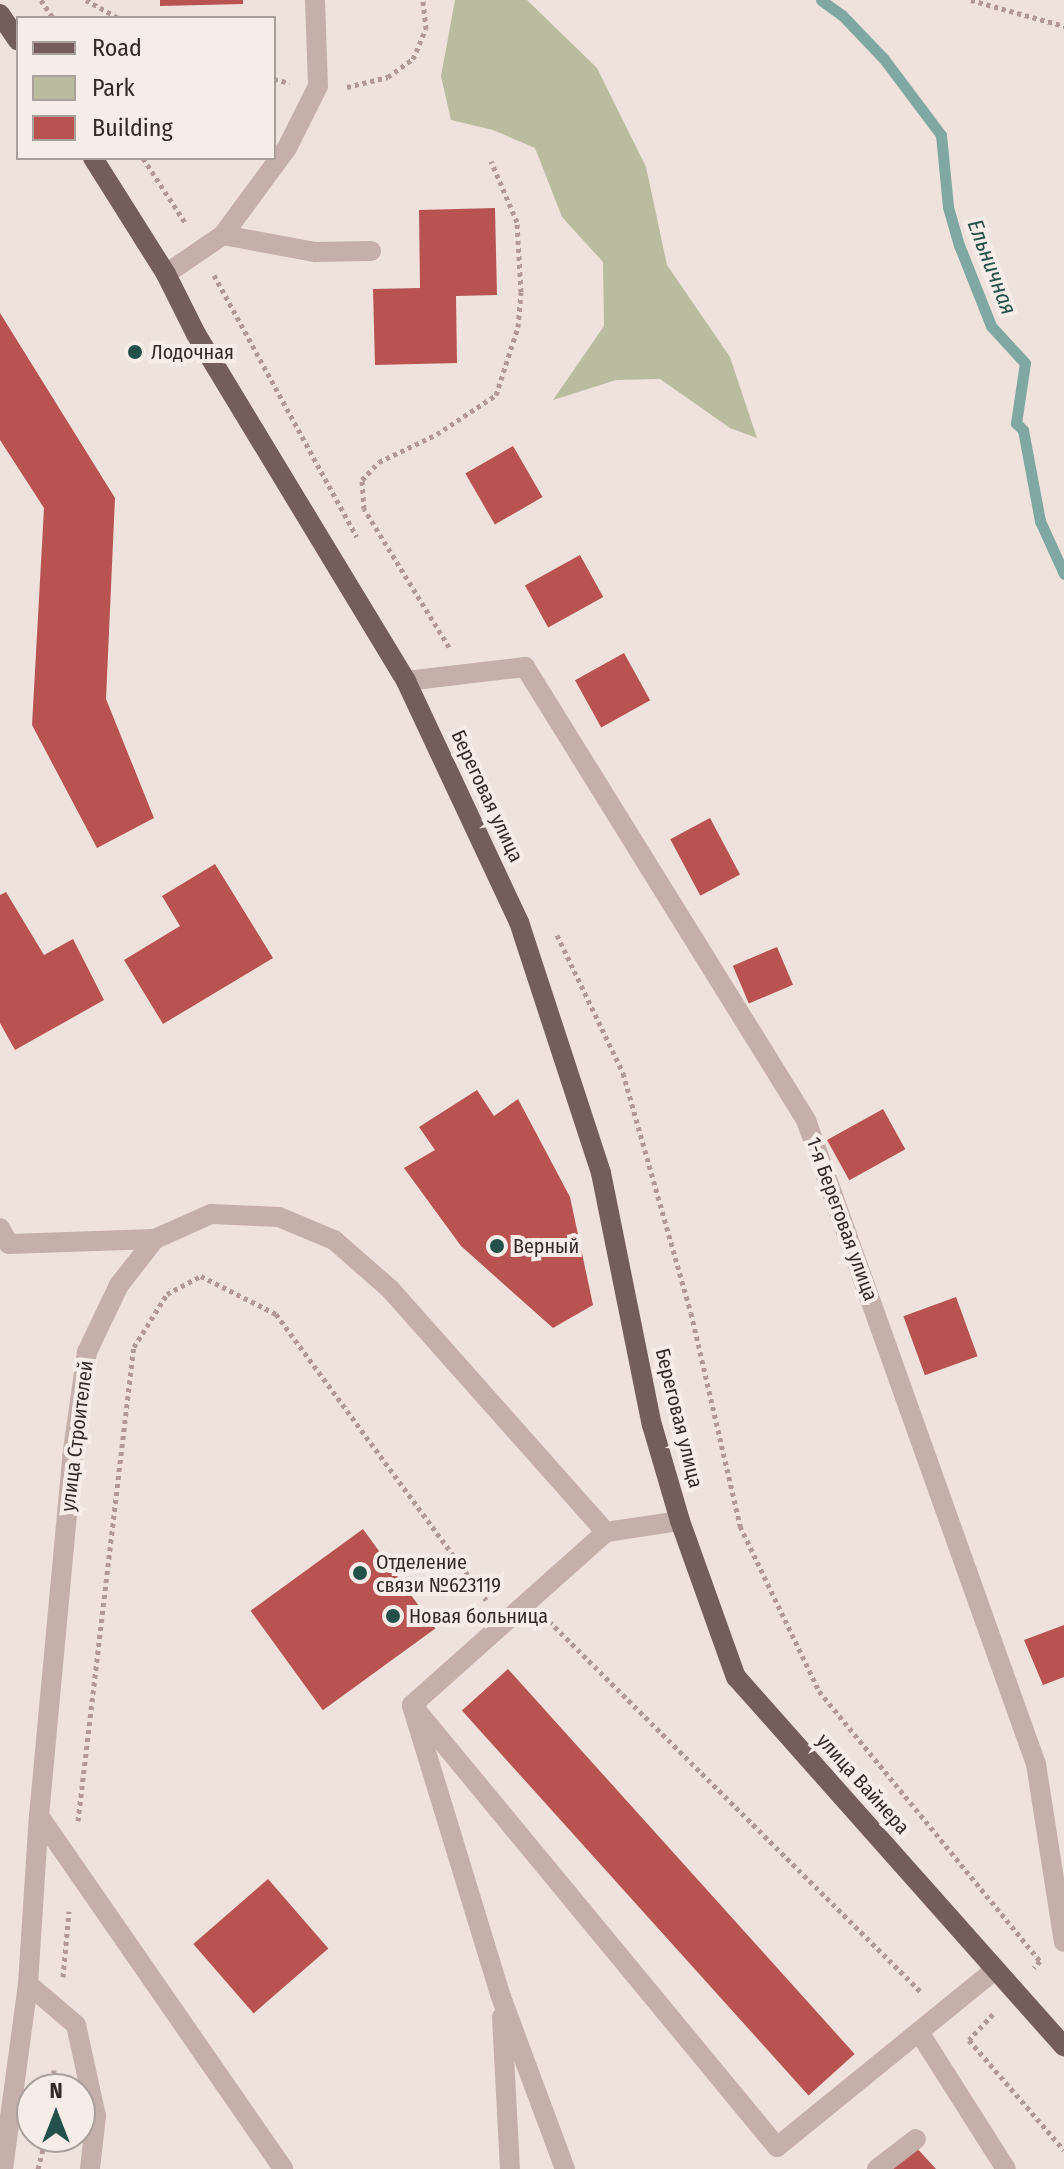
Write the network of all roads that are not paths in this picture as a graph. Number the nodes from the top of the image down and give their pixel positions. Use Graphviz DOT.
graph roads {
  1 [pos="315,0"];
  2 [pos="0,14"];
  3 [pos="16,38"];
  4 [pos="94,160"];
  5 [pos="223,235"];
  6 [pos="371,251"];
  7 [pos="166,274"];
  8 [pos="406,681"];
  9 [pos="0,1228"];
  10 [pos="155,1239"];
  11 [pos="680,1521"];
  12 [pos="606,1532"];
  13 [pos="412,1705"];
  14 [pos="39,1816"];
  15 [pos="1064,1942"];
  16 [pos="995,1970"];
  17 [pos="28,1984"];
  18 [pos="501,1997"];
  19 [pos="919,2032"];
  20 [pos="1064,2046"];
  21 [pos="916,2139"];
  22 [pos="3,2169"];
  23 [pos="90,2169"];
  24 [pos="283,2169"];
  25 [pos="510,2169"];
  26 [pos="565,2169"];
  27 [pos="877,2169"];
  28 [pos="1006,2169"];
  1 -- 5 [label="street"];
  2 -- 3 [label="main road"];
  4 -- 7 [label="main road, Береговая улица"];
  5 -- 6 [label="street"];
  5 -- 7 [label="street"];
  7 -- 8 [label="main road, Береговая улица"];
  8 -- 11 [label="main road, Береговая улица"];
  8 -- 15 [label="street, 1-я Береговая улица"];
  9 -- 10 [label="street"];
  10 -- 12 [label="street, улица Строителей"];
  10 -- 14 [label="street, улица Строителей"];
  11 -- 12 [label="street"];
  11 -- 16 [label="main road, улица Вайнера"];
  12 -- 13 [label="street"];
  13 -- 18 [label="street"];
  13 -- 19 [label="street"];
  14 -- 17 [label="street, улица Строителей"];
  14 -- 24 [label="street"];
  16 -- 19 [label="street"];
  16 -- 20 [label="main road, улица Вайнера"];
  17 -- 22 [label="street, улица Строителей"];
  17 -- 23 [label="street"];
  18 -- 25 [label="street"];
  18 -- 26 [label="street"];
  19 -- 28 [label="street"];
  21 -- 27 [label="street"];
}
